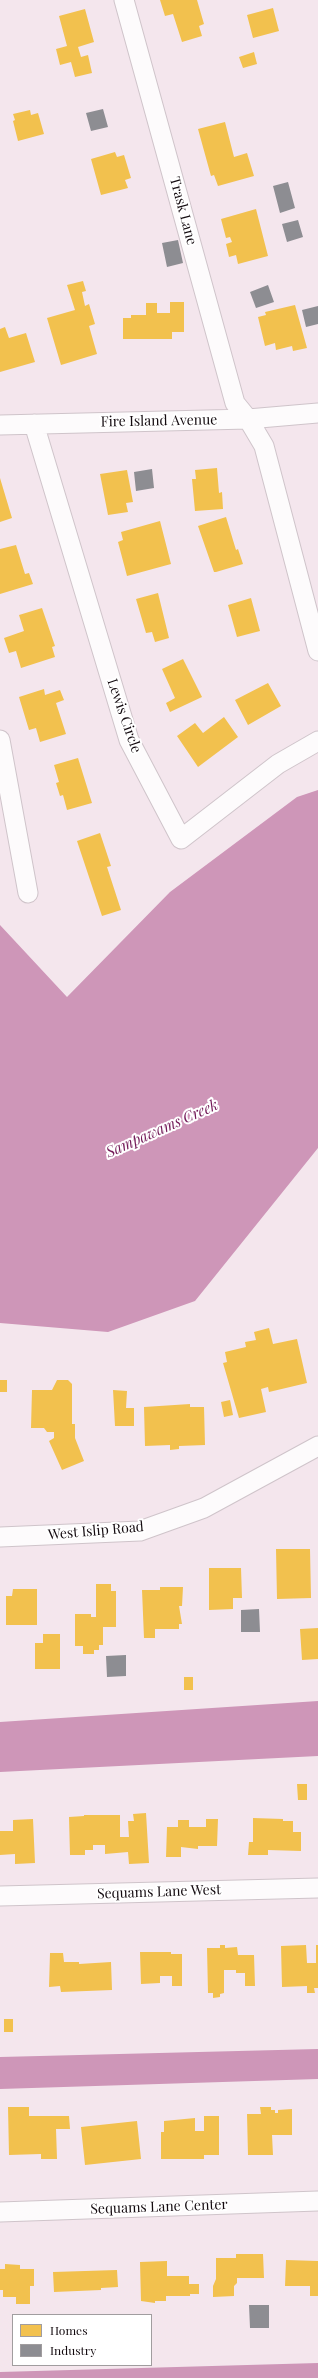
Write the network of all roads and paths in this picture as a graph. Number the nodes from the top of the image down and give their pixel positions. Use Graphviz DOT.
graph roads {
  1 [pos="124,0"];
  2 [pos="318,413"];
  3 [pos="248,419"];
  4 [pos="34,424"];
  5 [pos="0,425"];
  6 [pos="318,651"];
  7 [pos="0,740"];
  8 [pos="318,741"];
  9 [pos="28,893"];
  10 [pos="318,1446"];
  11 [pos="0,1537"];
  12 [pos="318,1888"];
  13 [pos="0,1896"];
  14 [pos="318,2201"];
  15 [pos="0,2212"];
  1 -- 3 [label="street, Trask Lane"];
  2 -- 3 [label="street, Fire Island Avenue"];
  3 -- 4 [label="street, Fire Island Avenue"];
  3 -- 6 [label="street"];
  4 -- 5 [label="street, Fire Island Avenue"];
  4 -- 8 [label="street, Lewis Circle"];
  7 -- 9 [label="street"];
  10 -- 11 [label="street, West Islip Road"];
  12 -- 13 [label="street, Sequams Lane West"];
  14 -- 15 [label="street, Sequams Lane Center"];
}
